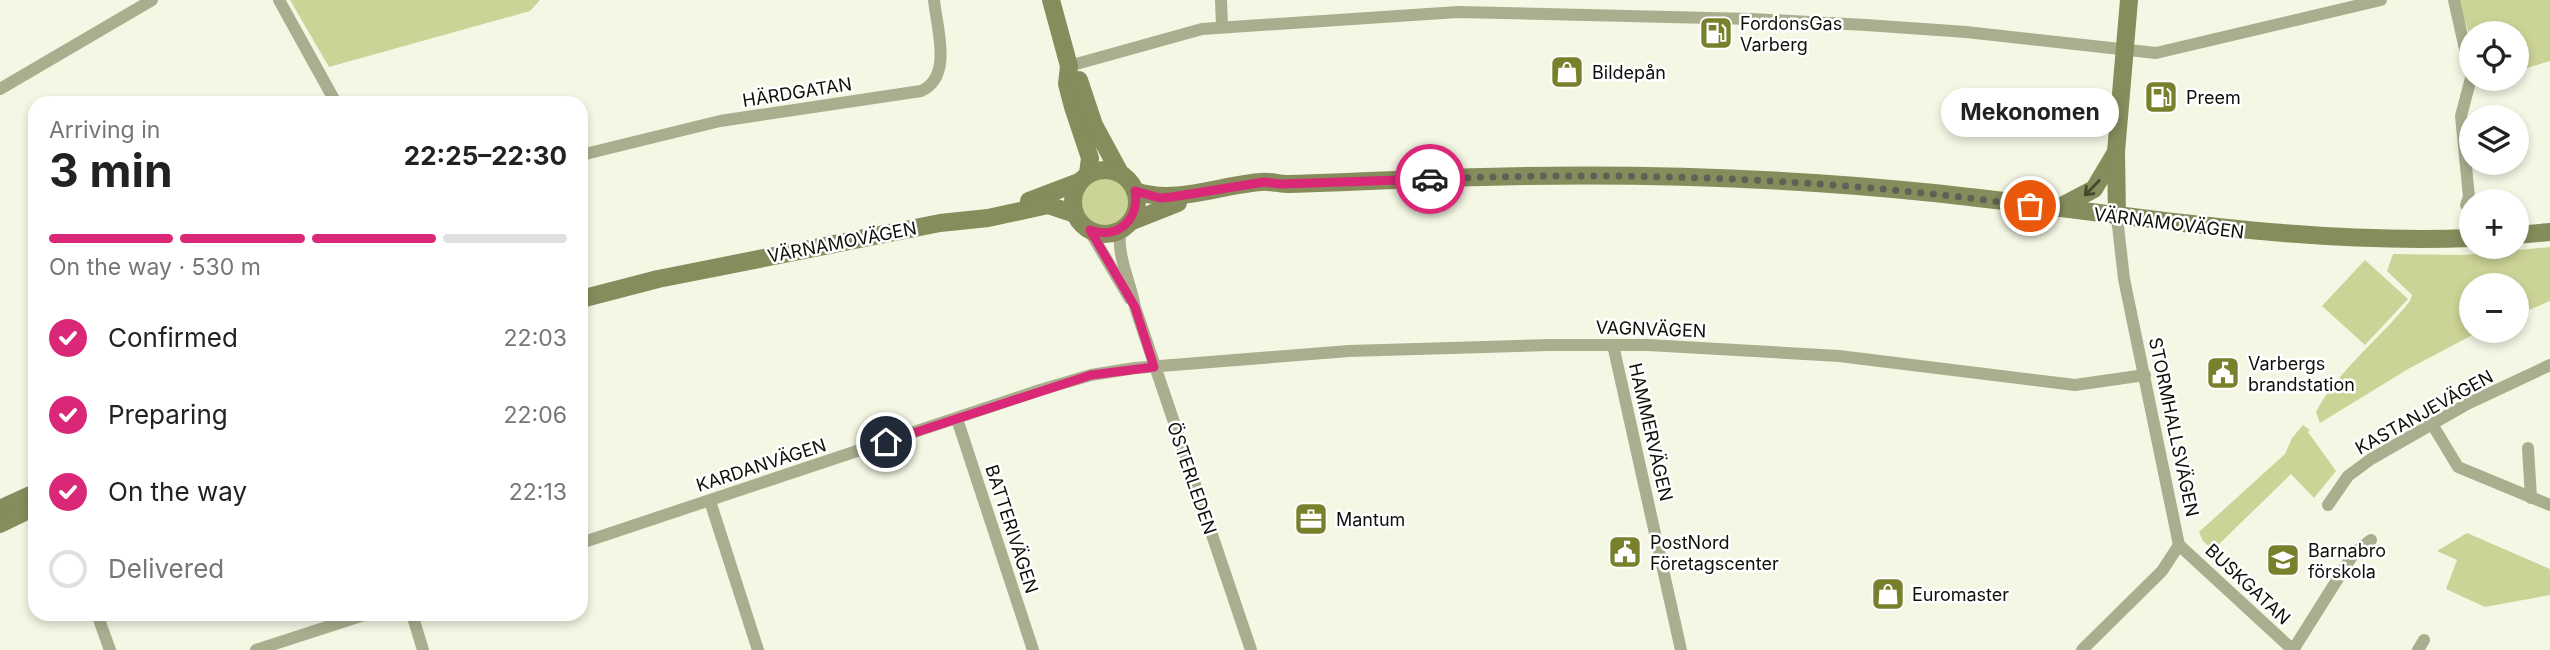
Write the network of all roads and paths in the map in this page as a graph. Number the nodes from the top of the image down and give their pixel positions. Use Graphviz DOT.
graph roads {
  1 [pos="152,0"];
  2 [pos="279,0"];
  3 [pos="934,0"];
  4 [pos="1051,0"];
  5 [pos="1221,0"];
  6 [pos="1574,0"];
  7 [pos="2129,0"];
  8 [pos="2381,0"];
  9 [pos="2454,0"];
  10 [pos="1574,14"];
  11 [pos="2459,23"];
  12 [pos="1222,27"];
  13 [pos="2124,51"];
  14 [pos="1069,66"];
  15 [pos="0,89"];
  16 [pos="2467,91"];
  17 [pos="332,96"];
  18 [pos="2116,152"];
  19 [pos="588,153"];
  20 [pos="1120,173"];
  21 [pos="1084,178"];
  22 [pos="1281,184"];
  23 [pos="2468,189"];
  24 [pos="1135,191"];
  25 [pos="2055,209"];
  26 [pos="1075,214"];
  27 [pos="2117,217"];
  28 [pos="940,223"];
  29 [pos="1125,225"];
  30 [pos="1090,230"];
  31 [pos="2550,232"];
  32 [pos="2529,234"];
  33 [pos="2459,239"];
  34 [pos="743,262"];
  35 [pos="588,297"];
  36 [pos="588,305"];
  37 [pos="1135,307"];
  38 [pos="1613,345"];
  39 [pos="2550,365"];
  40 [pos="1154,367"];
  41 [pos="2145,375"];
  42 [pos="957,419"];
  43 [pos="2432,424"];
  44 [pos="2528,449"];
  45 [pos="28,496"];
  46 [pos="2531,498"];
  47 [pos="709,501"];
  48 [pos="2328,505"];
  49 [pos="2550,506"];
  50 [pos="0,509"];
  51 [pos="28,510"];
  52 [pos="0,524"];
  53 [pos="2371,540"];
  54 [pos="588,541"];
  55 [pos="2179,545"];
  56 [pos="100,621"];
  57 [pos="345,621"];
  58 [pos="414,621"];
  59 [pos="110,650"];
  60 [pos="256,650"];
  61 [pos="423,650"];
  62 [pos="758,650"];
  63 [pos="1033,650"];
  64 [pos="1251,650"];
  65 [pos="1681,650"];
  66 [pos="2082,650"];
  67 [pos="2293,650"];
  1 -- 15 [label="street"];
  2 -- 17 [label="street"];
  3 -- 19 [label="street, HÄRDGATAN"];
  4 -- 14 [label="main road"];
  5 -- 12 [label="street"];
  6 -- 10 [label="street"];
  7 -- 13 [label="main road"];
  8 -- 13 [label="street"];
  9 -- 11 [label="street"];
  10 -- 12 [label="street"];
  10 -- 13 [label="street"];
  12 -- 14 [label="street"];
  13 -- 18 [label="main road"];
  14 -- 20 [label="main road"];
  14 -- 21 [label="main road"];
  16 -- 23 [label="street"];
  18 -- 25 [label="main road, one-way"];
  18 -- 27 [label="main road"];
  20 -- 21 [label="main road, VÄRNAMOVÄGEN"];
  20 -- 24 [label="main road"];
  21 -- 26 [label="main road"];
  21 -- 28 [label="main road, VÄRNAMOVÄGEN"];
  22 -- 24 [label="main road, VÄRNAMOVÄGEN"];
  22 -- 25 [label="main road, VÄRNAMOVÄGEN"];
  22 -- 29 [label="main road, VÄRNAMOVÄGEN"];
  24 -- 29 [label="main road"];
  25 -- 27 [label="main road, VÄRNAMOVÄGEN"];
  26 -- 28 [label="main road, VÄRNAMOVÄGEN"];
  26 -- 30 [label="main road"];
  27 -- 33 [label="main road, VÄRNAMOVÄGEN"];
  27 -- 41 [label="street, STORMHALLSVÄGEN"];
  28 -- 34 [label="main road, VÄRNAMOVÄGEN"];
  29 -- 30 [label="main road, VÄRNAMOVÄGEN"];
  29 -- 37 [label="street, ÖSTERLEDEN"];
  30 -- 37 [label="street, ÖSTERLEDEN"];
  31 -- 32 [label="main road"];
  34 -- 35 [label="main road, VÄRNAMOVÄGEN"];
  34 -- 36 [label="main road, VÄRNAMOVÄGEN"];
  37 -- 40 [label="street, ÖSTERLEDEN"];
  38 -- 40 [label="street, VAGNVÄGEN"];
  38 -- 41 [label="street, VAGNVÄGEN"];
  38 -- 65 [label="street, HAMMERVÄGEN"];
  39 -- 43 [label="street, KASTANJEVÄGEN"];
  40 -- 42 [label="street, KARDANVÄGEN"];
  40 -- 64 [label="street, ÖSTERLEDEN"];
  41 -- 55 [label="street, STORMHALLSVÄGEN"];
  42 -- 47 [label="street, KARDANVÄGEN"];
  42 -- 63 [label="street, BATTERIVÄGEN"];
  43 -- 46 [label="street"];
  43 -- 48 [label="street, KASTANJEVÄGEN"];
  44 -- 46 [label="street"];
  45 -- 50 [label="main road"];
  46 -- 49 [label="street"];
  47 -- 54 [label="street, KARDANVÄGEN"];
  47 -- 62 [label="street"];
  51 -- 52 [label="main road"];
  53 -- 67 [label="street"];
  55 -- 66 [label="street, STORMHALLSVÄGEN"];
  55 -- 67 [label="street, BUSKGATAN"];
  56 -- 59 [label="street"];
  57 -- 60 [label="street"];
  58 -- 61 [label="street"];
}
